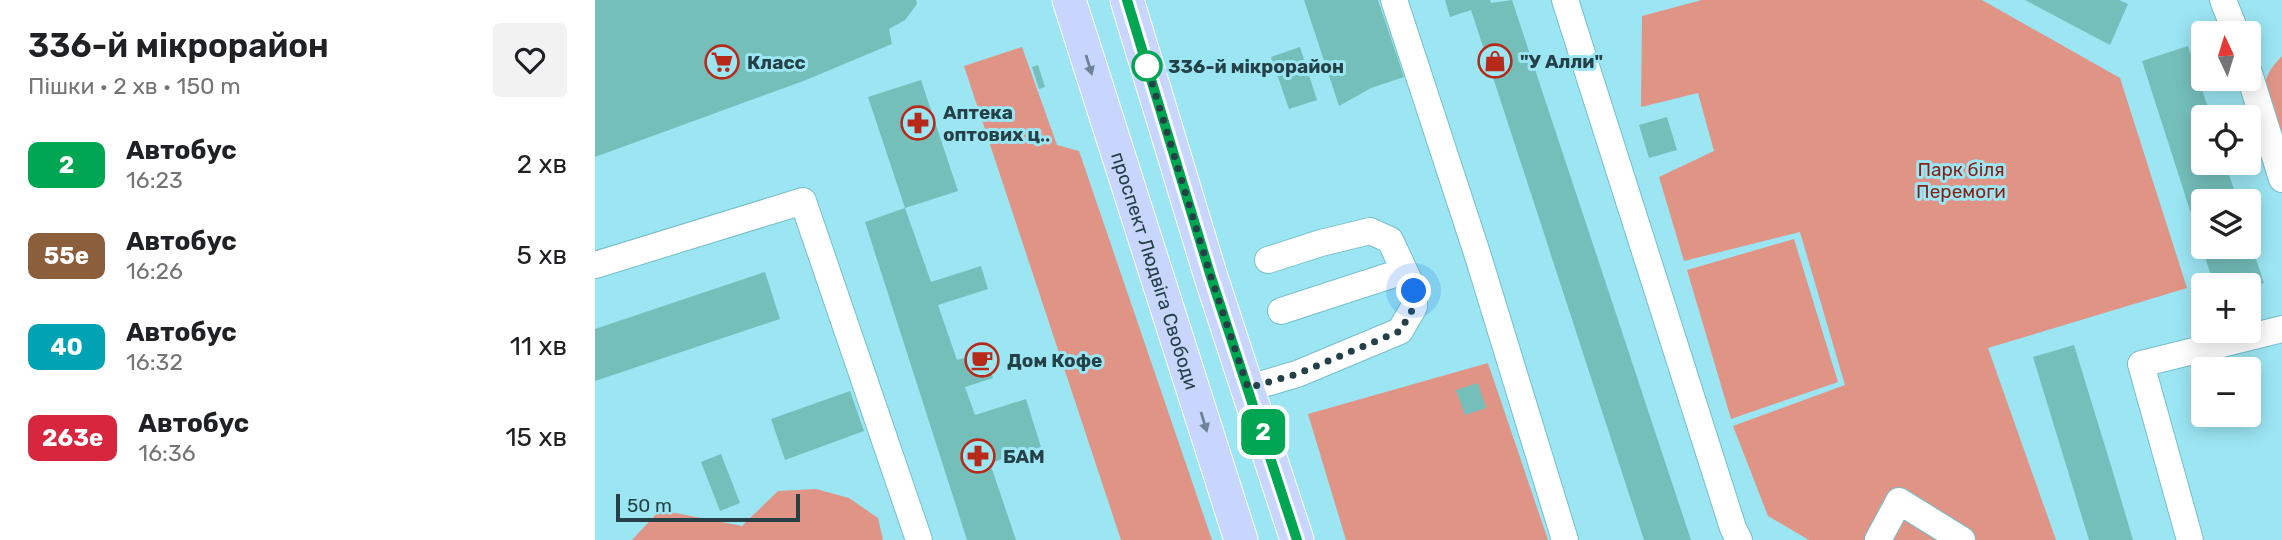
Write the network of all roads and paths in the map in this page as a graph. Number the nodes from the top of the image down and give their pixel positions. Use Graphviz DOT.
graph roads {
  1 [pos="1069,0"];
  2 [pos="1127,0"];
  3 [pos="1394,0"];
  4 [pos="1565,0"];
  5 [pos="2223,0"];
  6 [pos="2231,21"];
  7 [pos="2255,91"];
  8 [pos="2280,166"];
  9 [pos="1268,260"];
  10 [pos="595,265"];
  11 [pos="1403,271"];
  12 [pos="1281,310"];
  13 [pos="2282,329"];
  14 [pos="1248,388"];
  15 [pos="919,540"];
  16 [pos="1241,540"];
  17 [pos="1297,540"];
  18 [pos="1566,540"];
  19 [pos="1739,540"];
  20 [pos="1878,540"];
  21 [pos="1962,540"];
  22 [pos="2190,540"];
  1 -- 16 [label="main road, проспект Людвіга Свободи, one-way"];
  2 -- 14 [label="main road"];
  3 -- 18 [label="lane"];
  4 -- 19 [label="lane"];
  5 -- 6 [label="lane"];
  7 -- 8 [label="lane"];
  9 -- 11 [label="lane"];
  10 -- 15 [label="lane"];
  11 -- 12 [label="lane"];
  11 -- 14 [label="lane"];
  13 -- 22 [label="lane"];
  14 -- 17 [label="main road"];
  20 -- 21 [label="lane"];
}
